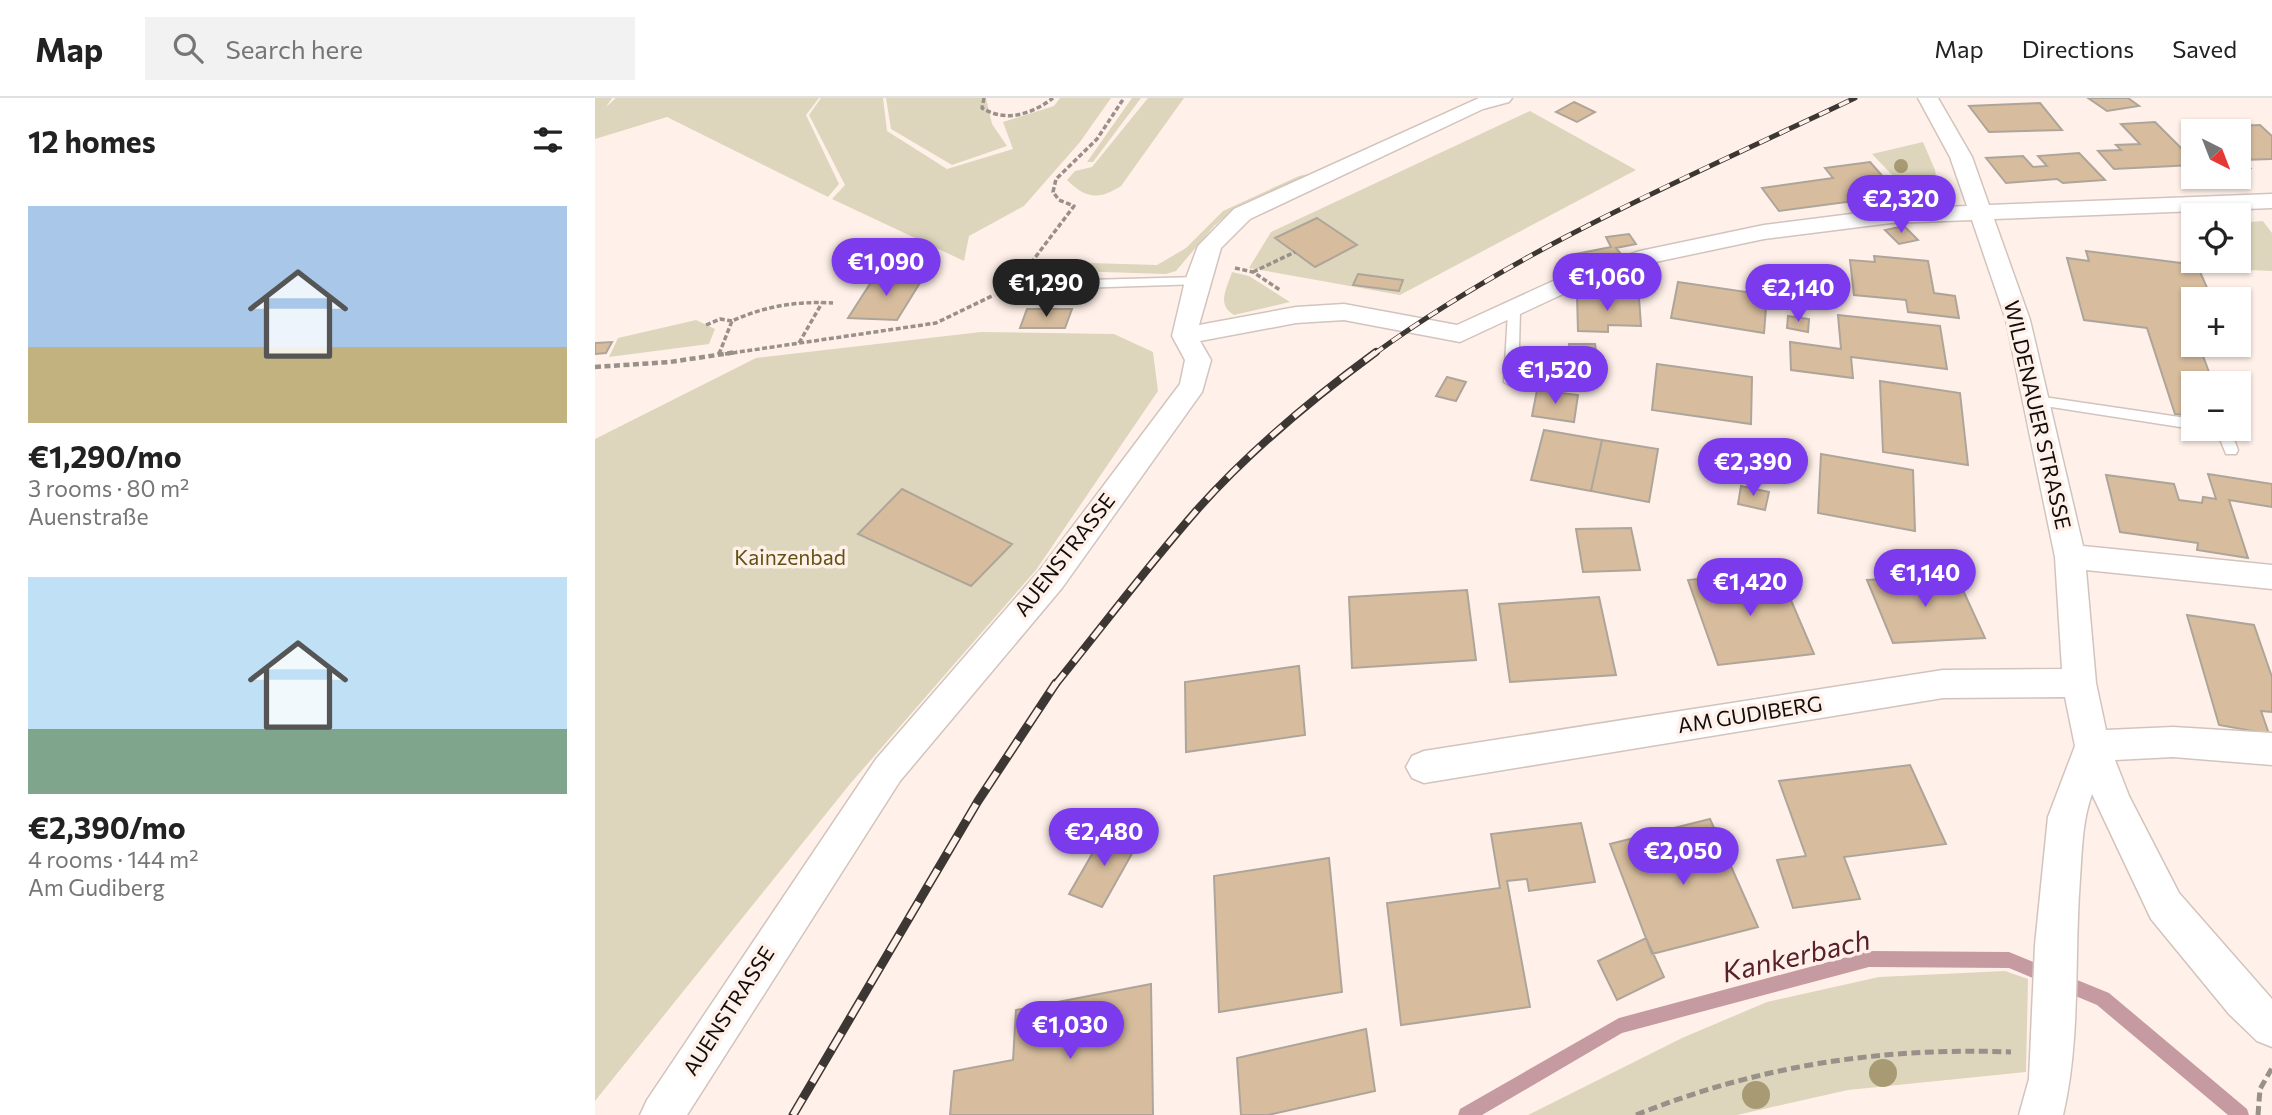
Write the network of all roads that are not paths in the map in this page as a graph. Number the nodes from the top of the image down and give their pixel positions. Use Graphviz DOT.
graph roads {
  1 [pos="1502,98"];
  2 [pos="1938,102"];
  3 [pos="2272,201"];
  4 [pos="1981,214"];
  5 [pos="1197,281"];
  6 [pos="1013,286"];
  7 [pos="1514,310"];
  8 [pos="1185,336"];
  9 [pos="1511,382"];
  10 [pos="2036,401"];
  11 [pos="2181,422"];
  12 [pos="2228,441"];
  13 [pos="2231,450"];
  14 [pos="2070,557"];
  15 [pos="2272,577"];
  16 [pos="2079,683"];
  17 [pos="2092,746"];
  18 [pos="2272,749"];
  19 [pos="1424,767"];
  20 [pos="2272,1026"];
  21 [pos="662,1115"];
  22 [pos="2041,1115"];
  1 -- 5 [label="street, AUENSTRASSE"];
  2 -- 4 [label="street, WILDENAUER STRASSE"];
  3 -- 4 [label="street"];
  4 -- 7 [label="street"];
  4 -- 10 [label="street, WILDENAUER STRASSE"];
  5 -- 6 [label="lane"];
  5 -- 8 [label="street, AUENSTRASSE"];
  7 -- 8 [label="street"];
  7 -- 9 [label="lane"];
  8 -- 21 [label="street, AUENSTRASSE"];
  10 -- 11 [label="lane"];
  10 -- 14 [label="street, WILDENAUER STRASSE"];
  12 -- 13 [label="lane"];
  14 -- 15 [label="street"];
  14 -- 16 [label="street, WILDENAUER STRASSE"];
  16 -- 17 [label="street, WILDENAUER STRASSE"];
  16 -- 19 [label="street, AM GUDIBERG"];
  17 -- 18 [label="street"];
  17 -- 20 [label="street, WILDENAUER STRASSE"];
  17 -- 22 [label="street"];
}
